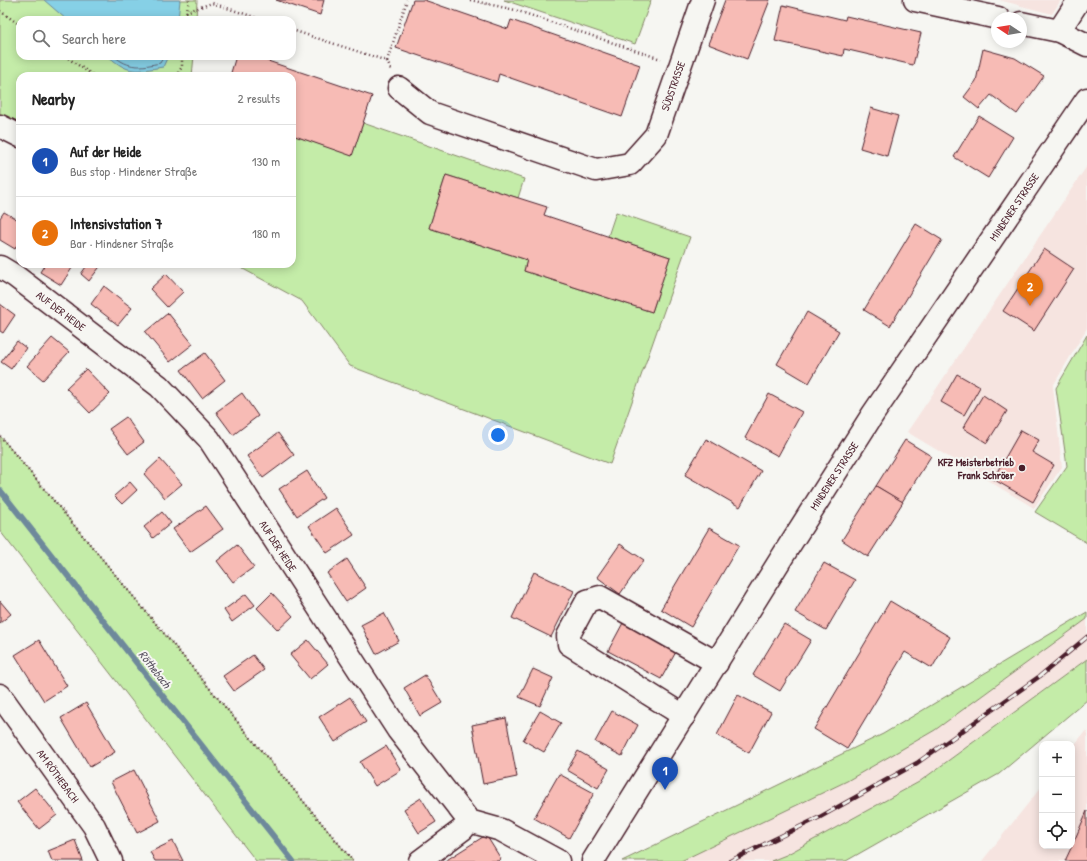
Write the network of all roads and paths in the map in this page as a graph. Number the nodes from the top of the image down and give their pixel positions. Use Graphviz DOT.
graph roads {
  1 [pos="189,0"];
  2 [pos="407,0"];
  3 [pos="470,0"];
  4 [pos="703,0"];
  5 [pos="915,0"];
  6 [pos="1079,0"];
  7 [pos="0,11"];
  8 [pos="186,12"];
  9 [pos="186,16"];
  10 [pos="251,16"];
  11 [pos="991,16"];
  12 [pos="16,22"];
  13 [pos="1027,24"];
  14 [pos="296,31"];
  15 [pos="1059,31"];
  16 [pos="1087,45"];
  17 [pos="71,60"];
  18 [pos="182,60"];
  19 [pos="386,61"];
  20 [pos="680,65"];
  21 [pos="88,72"];
  22 [pos="179,72"];
  23 [pos="399,88"];
  24 [pos="1087,99"];
  25 [pos="0,126"];
  26 [pos="16,134"];
  27 [pos="0,267"];
  28 [pos="0,436"];
  29 [pos="717,663"];
  30 [pos="0,695"];
  31 [pos="684,716"];
  32 [pos="469,821"];
  33 [pos="111,861"];
  34 [pos="353,861"];
  35 [pos="420,861"];
  36 [pos="558,861"];
  37 [pos="594,861"];
  1 -- 8 [label="path"];
  2 -- 19 [label="path"];
  3 -- 20 [label="path"];
  4 -- 20 [label="street, SÜDSTRASSE"];
  5 -- 11 [label="street"];
  6 -- 15 [label="street"];
  7 -- 12 [label="path"];
  8 -- 9 [label="path"];
  8 -- 10 [label="path"];
  13 -- 15 [label="street"];
  14 -- 19 [label="path"];
  15 -- 16 [label="street"];
  17 -- 21 [label="path"];
  18 -- 22 [label="path"];
  19 -- 23 [label="path"];
  20 -- 23 [label="street, SÜDSTRASSE"];
  24 -- 29 [label="street, MINDENER STRASSE"];
  25 -- 26 [label="street"];
  27 -- 32 [label="street, AUF DER HEIDE"];
  28 -- 34 [label="path"];
  29 -- 31 [label="street, MINDENER STRASSE"];
  29 -- 31 [label="street"];
  30 -- 33 [label="street, AM RÖTHEBACH"];
  31 -- 37 [label="street, MINDENER STRASSE"];
  32 -- 35 [label="street"];
  32 -- 36 [label="street"];
}
